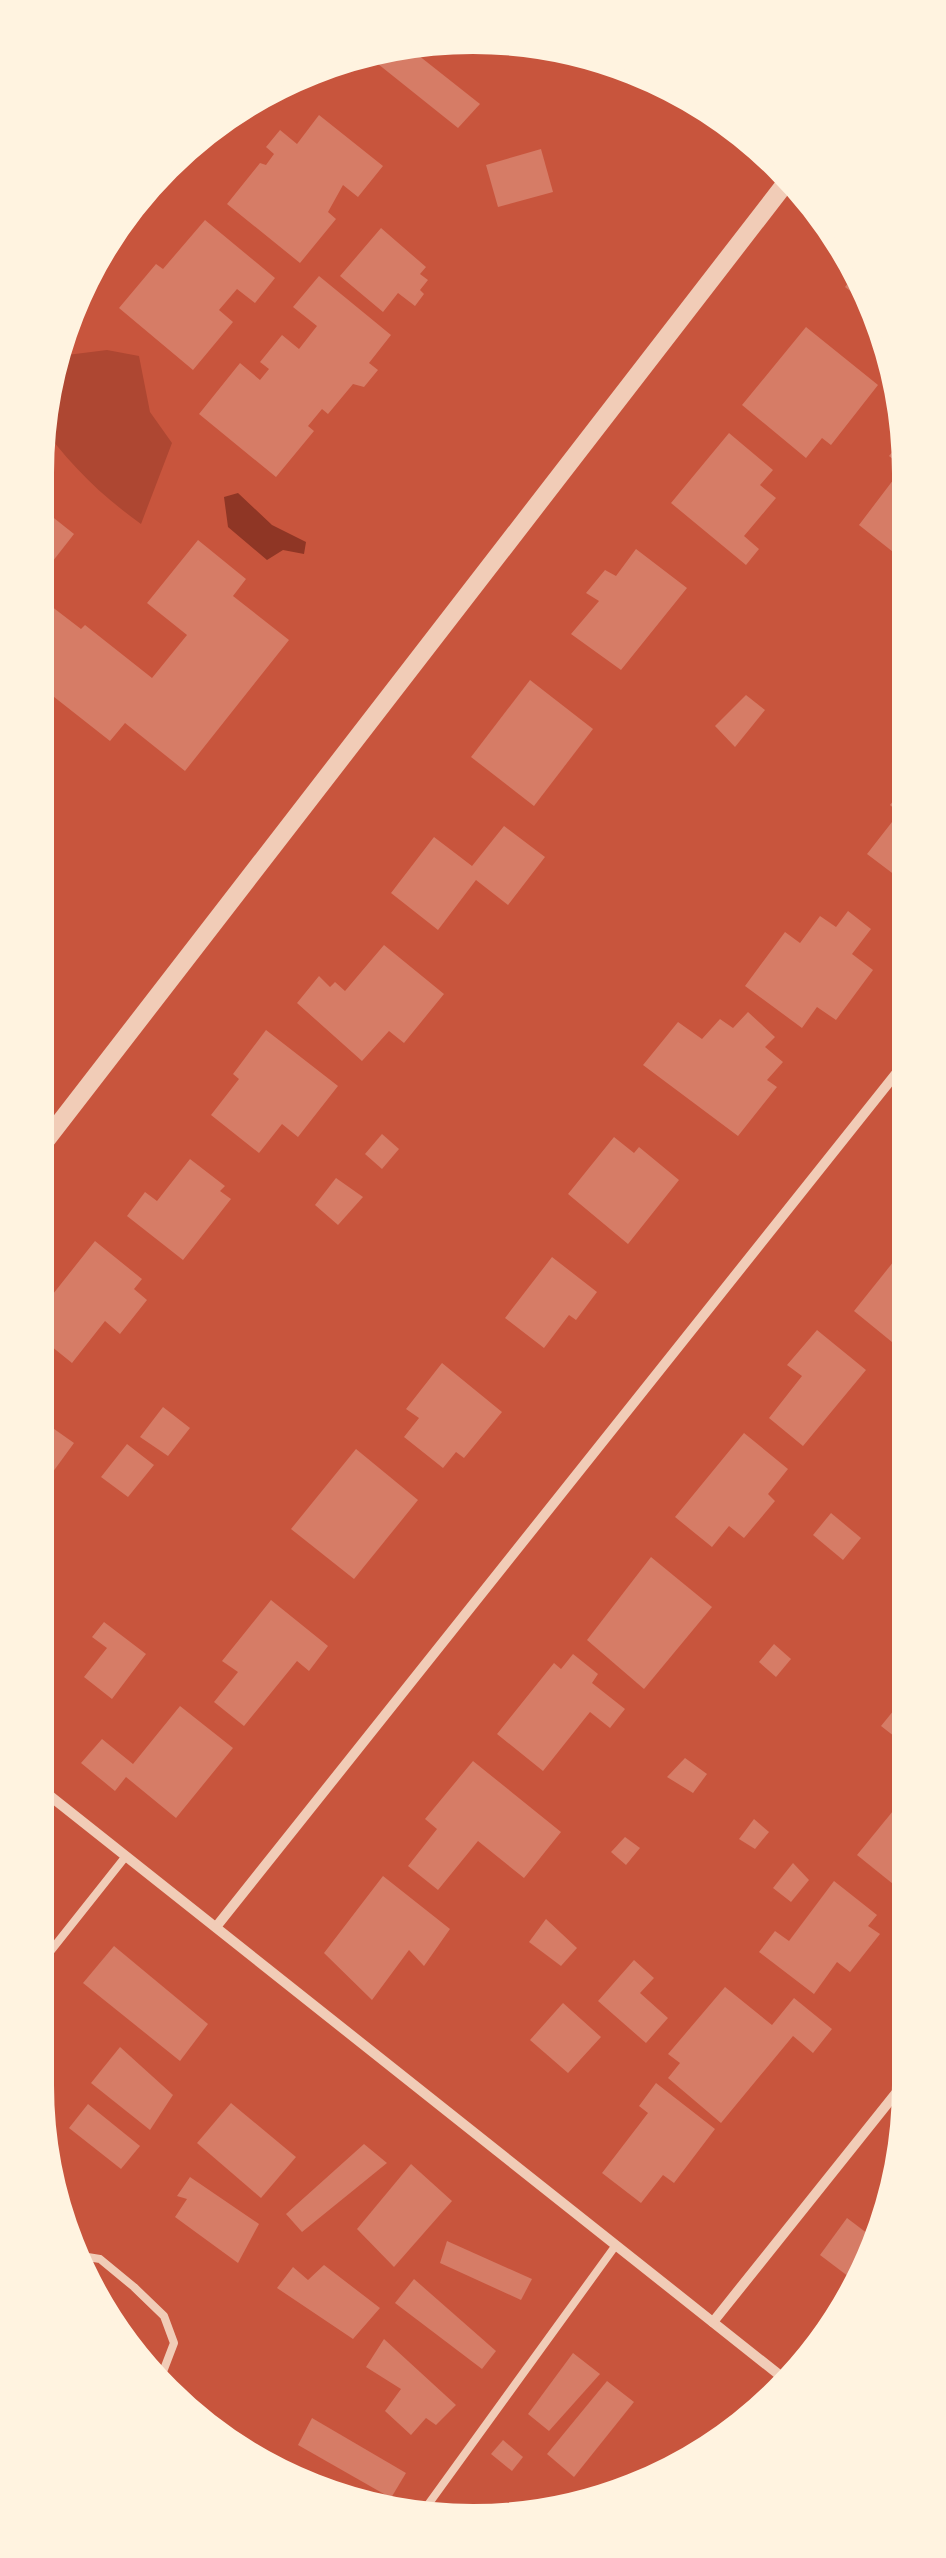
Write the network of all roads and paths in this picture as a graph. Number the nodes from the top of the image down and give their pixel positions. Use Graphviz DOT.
graph roads {
  1 [pos="785,184"];
  2 [pos="898,1071"];
  3 [pos="48,1137"];
  4 [pos="48,1794"];
  5 [pos="126,1856"];
  6 [pos="216,1927"];
  7 [pos="48,1954"];
  8 [pos="898,2091"];
  9 [pos="616,2245"];
  10 [pos="84,2256"];
  11 [pos="713,2322"];
  12 [pos="162,2375"];
  13 [pos="782,2377"];
  14 [pos="426,2508"];
  1 -- 3 [label="street"];
  2 -- 6 [label="street"];
  4 -- 5 [label="street"];
  5 -- 6 [label="street"];
  5 -- 7 [label="lane"];
  6 -- 9 [label="street"];
  8 -- 11 [label="street"];
  9 -- 11 [label="street"];
  9 -- 14 [label="lane"];
  10 -- 12 [label="lane"];
  11 -- 13 [label="street"];
}
